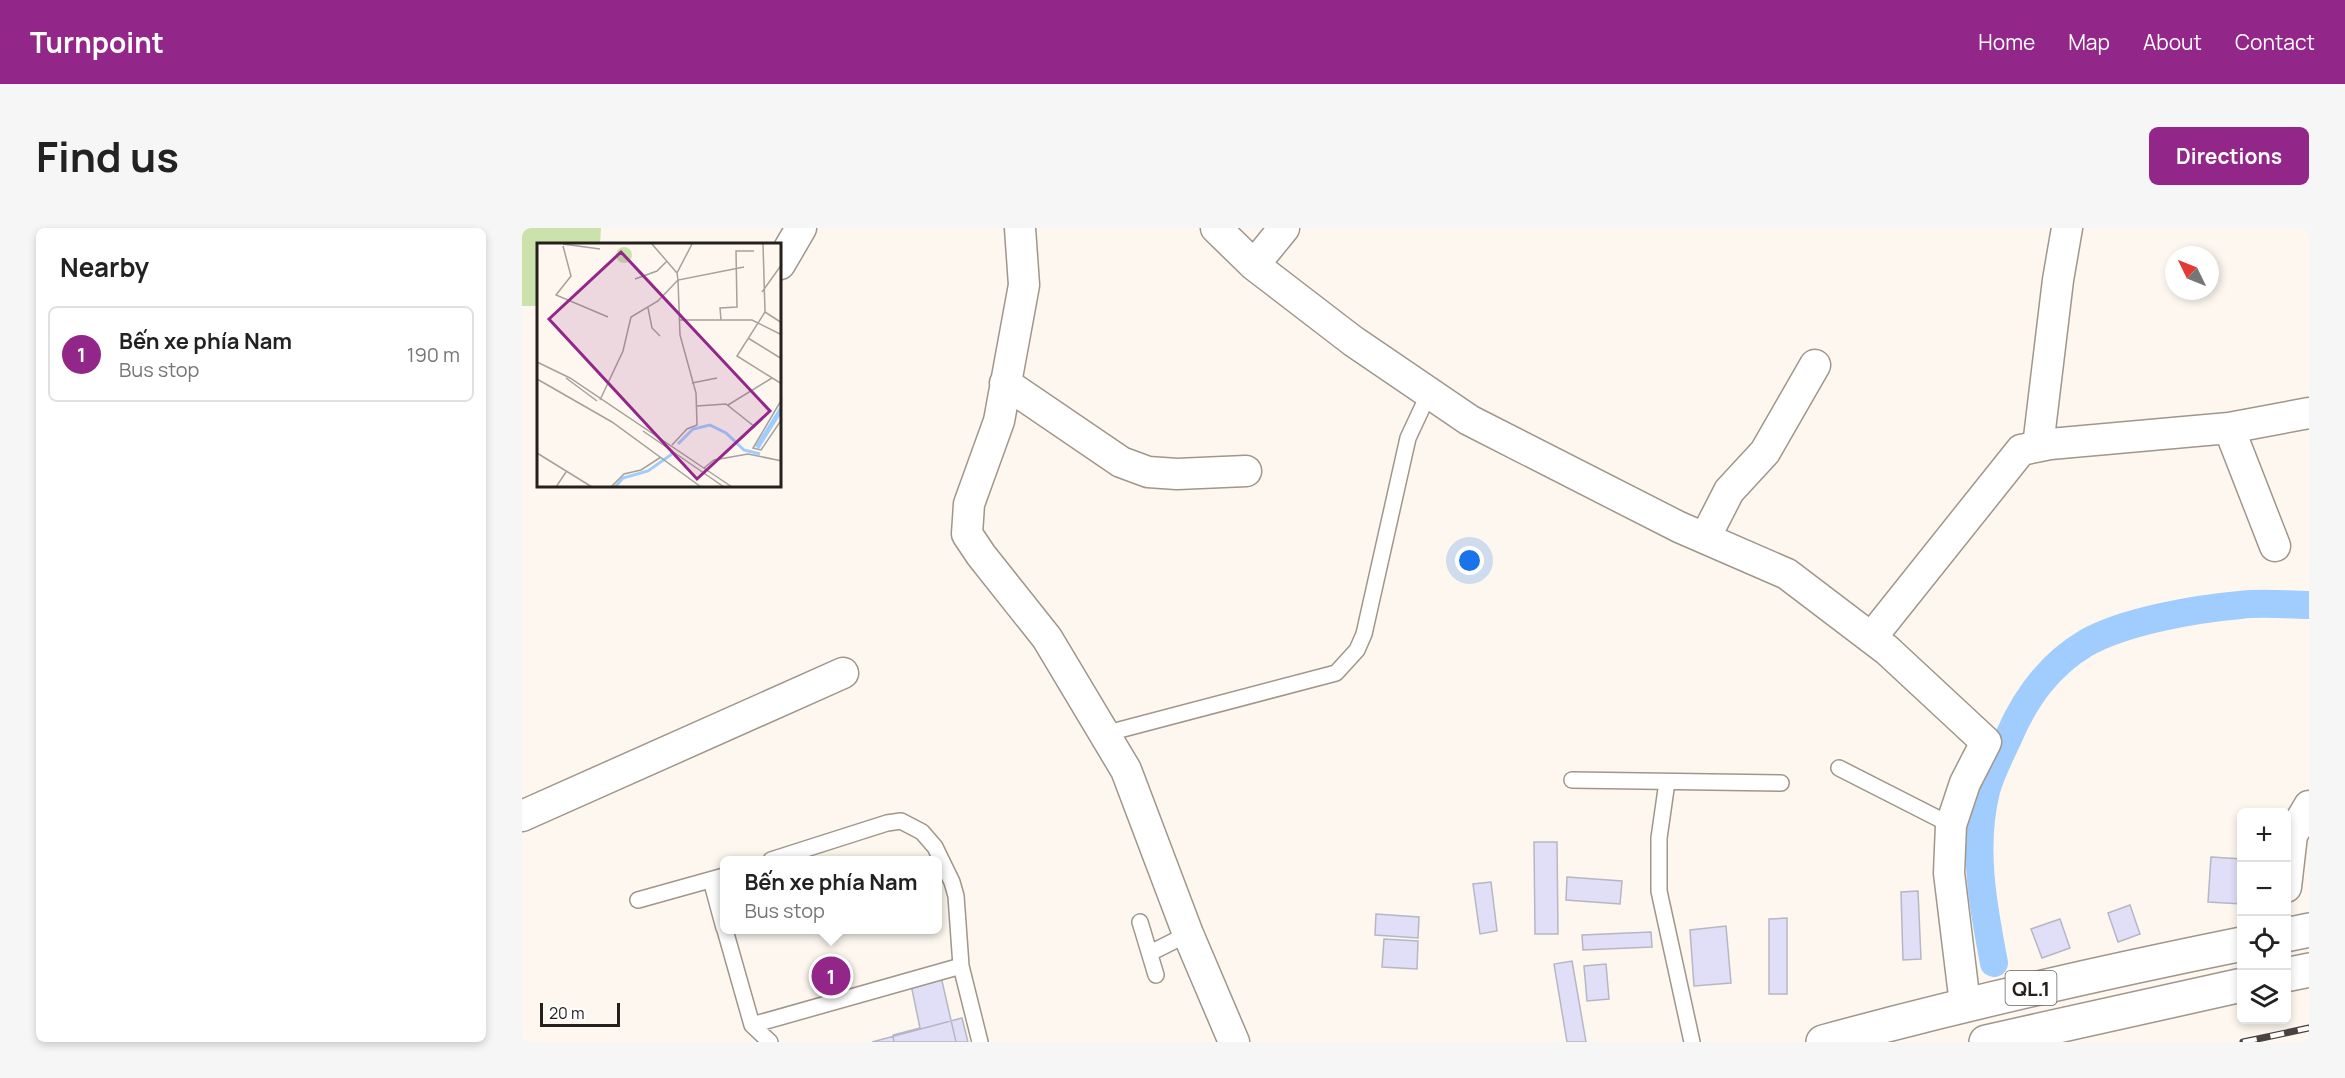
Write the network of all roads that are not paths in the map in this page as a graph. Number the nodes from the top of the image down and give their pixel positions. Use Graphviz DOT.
graph roads {
  1 [pos="801,228"];
  2 [pos="1020,228"];
  3 [pos="1216,228"];
  4 [pos="1284,228"];
  5 [pos="2067,228"];
  6 [pos="782,261"];
  7 [pos="1254,265"];
  8 [pos="1815,365"];
  9 [pos="1005,383"];
  10 [pos="1429,393"];
  11 [pos="2309,413"];
  12 [pos="2229,428"];
  13 [pos="2038,446"];
  14 [pos="1246,471"];
  15 [pos="1705,538"];
  16 [pos="2275,546"];
  17 [pos="1871,638"];
  18 [pos="843,673"];
  19 [pos="1104,734"];
  20 [pos="1839,768"];
  21 [pos="1572,780"];
  22 [pos="1667,782"];
  23 [pos="1781,783"];
  24 [pos="2309,806"];
  25 [pos="522,816"];
  26 [pos="1951,825"];
  27 [pos="786,856"];
  28 [pos="939,856"];
  29 [pos="2289,862"];
  30 [pos="942,863"];
  31 [pos="718,878"];
  32 [pos="638,900"];
  33 [pos="1140,922"];
  34 [pos="2309,930"];
  35 [pos="726,934"];
  36 [pos="1188,934"];
  37 [pos="2291,934"];
  38 [pos="2237,945"];
  39 [pos="1150,953"];
  40 [pos="961,966"];
  41 [pos="2309,970"];
  42 [pos="2291,974"];
  43 [pos="1156,975"];
  44 [pos="2237,986"];
  45 [pos="1965,1004"];
  46 [pos="752,1025"];
  47 [pos="770,1042"];
  48 [pos="980,1042"];
  49 [pos="1234,1042"];
  50 [pos="1692,1042"];
  51 [pos="1822,1042"];
  52 [pos="1986,1042"];
  1 -- 6 [label="street"];
  2 -- 9 [label="street"];
  3 -- 7 [label="street"];
  4 -- 7 [label="street"];
  5 -- 13 [label="street"];
  7 -- 10 [label="street"];
  8 -- 15 [label="street"];
  9 -- 14 [label="street"];
  9 -- 19 [label="street"];
  10 -- 15 [label="street"];
  10 -- 19 [label="lane"];
  11 -- 12 [label="street"];
  12 -- 13 [label="street"];
  12 -- 16 [label="street"];
  13 -- 17 [label="street"];
  15 -- 17 [label="street"];
  17 -- 26 [label="street"];
  18 -- 25 [label="street"];
  19 -- 36 [label="street"];
  20 -- 26 [label="lane"];
  21 -- 22 [label="lane"];
  22 -- 23 [label="lane"];
  22 -- 50 [label="lane"];
  24 -- 29 [label="street"];
  26 -- 45 [label="street"];
  27 -- 28 [label="lane"];
  30 -- 40 [label="lane"];
  31 -- 32 [label="lane"];
  33 -- 39 [label="lane"];
  34 -- 37 [label="main road"];
  35 -- 46 [label="lane"];
  36 -- 39 [label="lane"];
  36 -- 49 [label="street"];
  38 -- 45 [label="main road, QL.1"];
  39 -- 43 [label="lane"];
  40 -- 46 [label="lane"];
  40 -- 48 [label="lane"];
  41 -- 42 [label="main road"];
  44 -- 52 [label="main road, QL.1"];
  45 -- 51 [label="main road, QL.1"];
  46 -- 47 [label="lane"];
}
